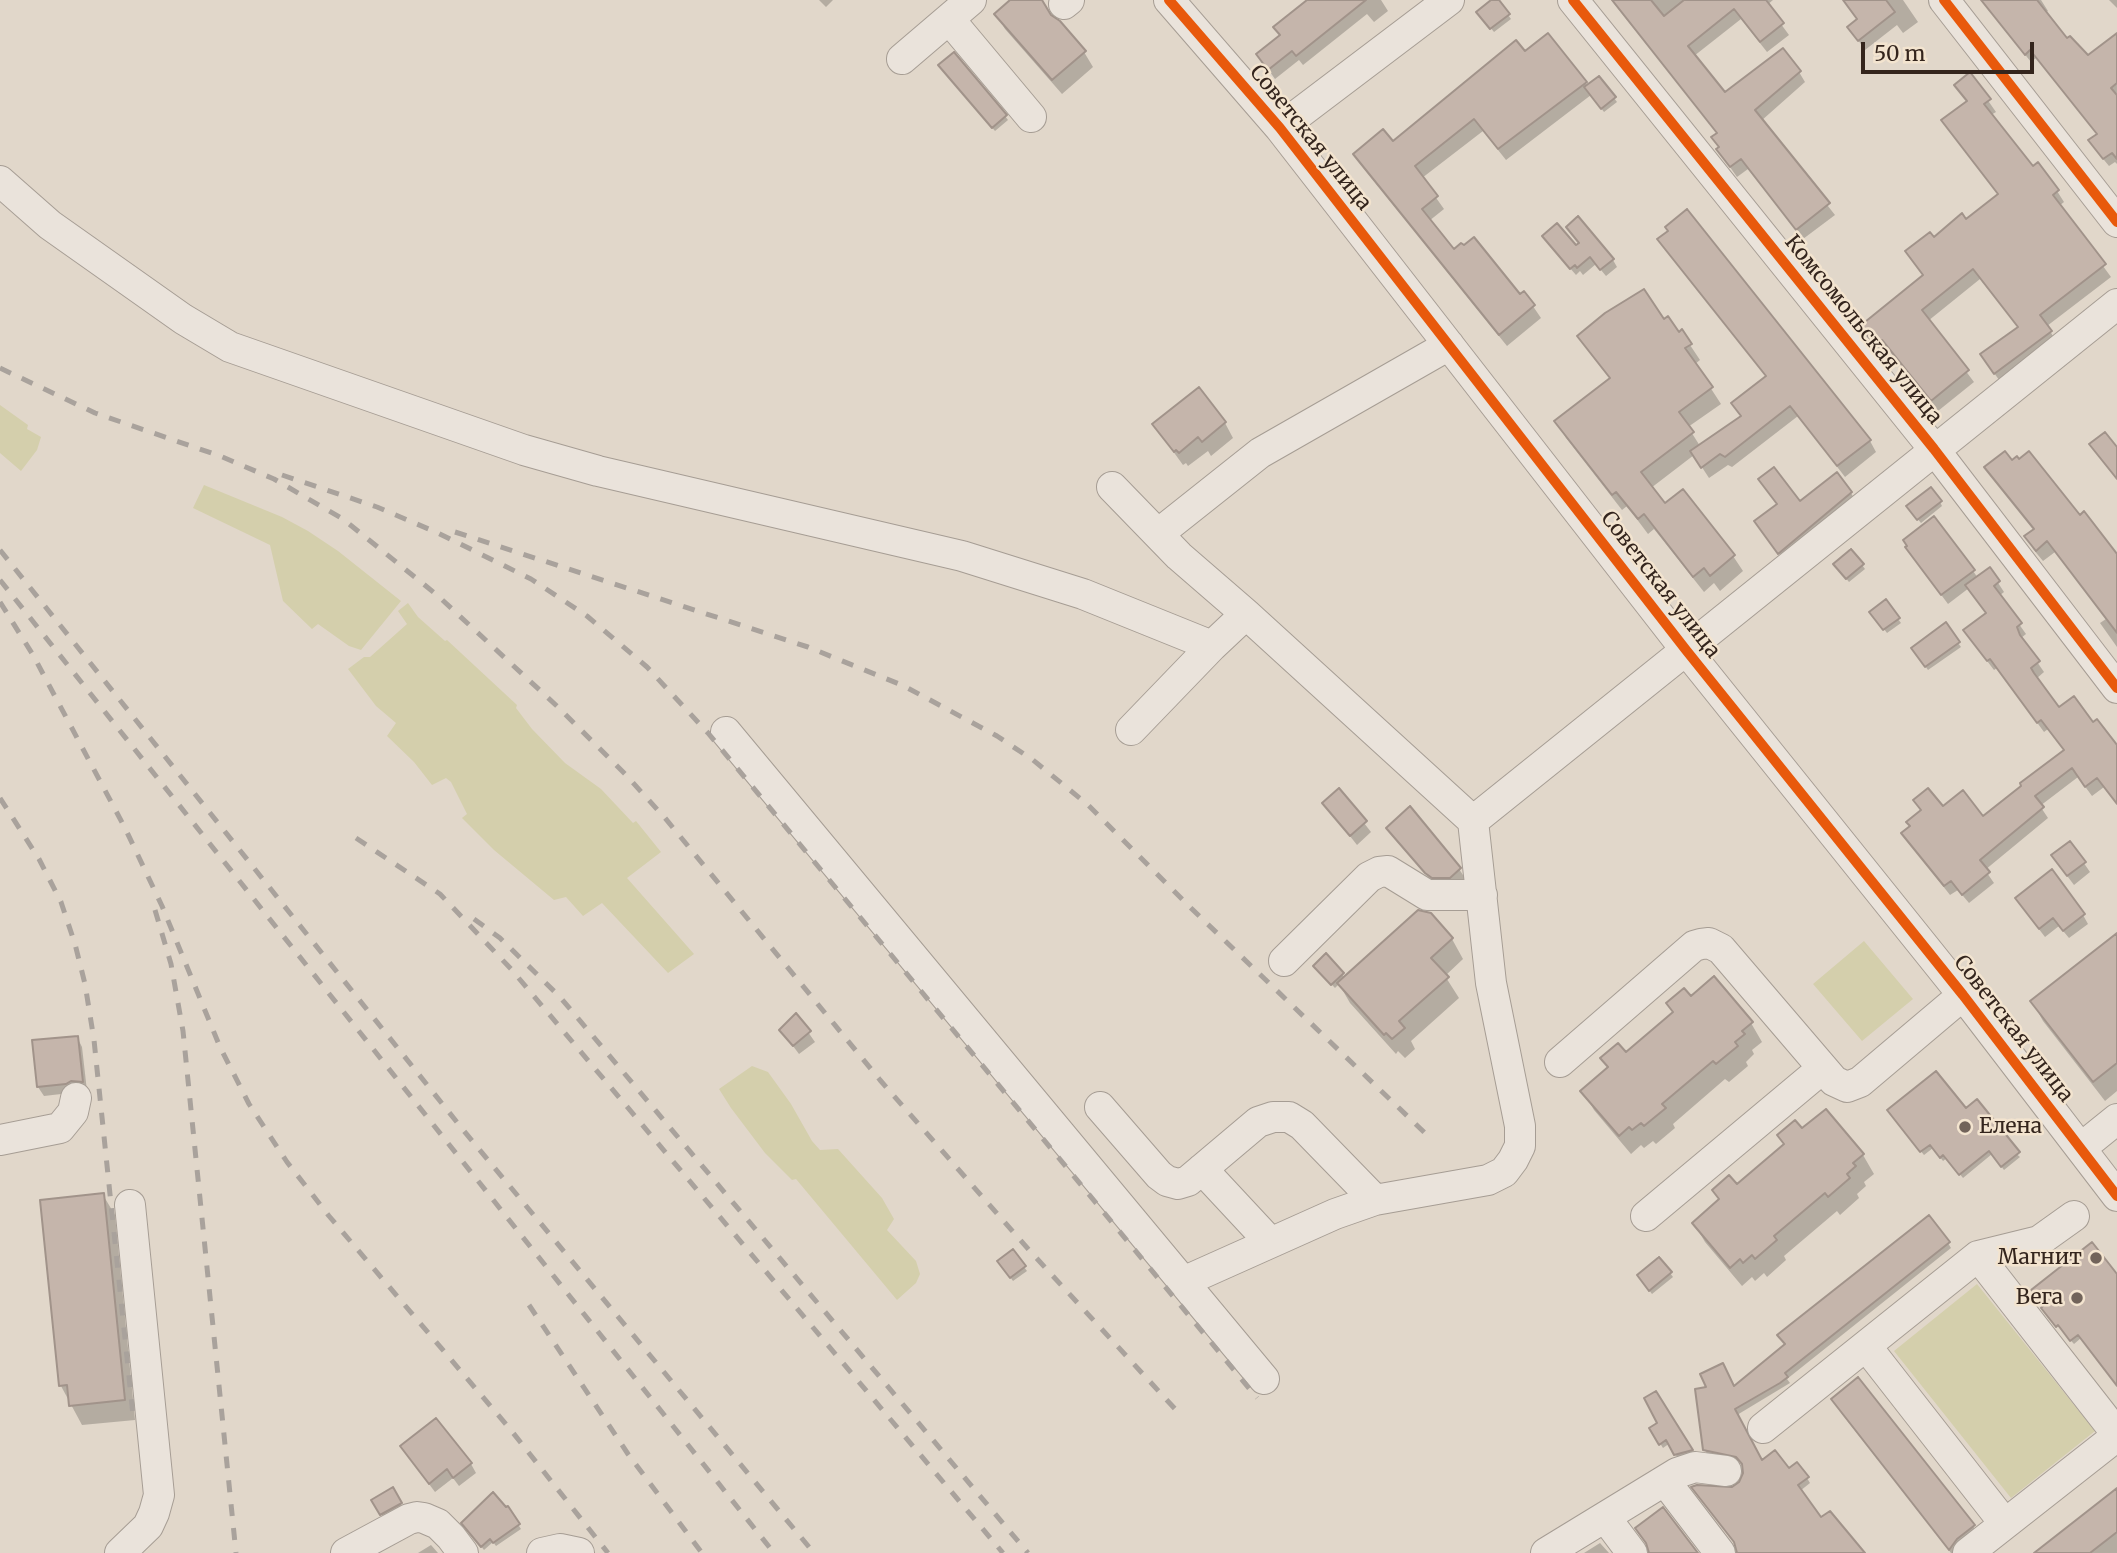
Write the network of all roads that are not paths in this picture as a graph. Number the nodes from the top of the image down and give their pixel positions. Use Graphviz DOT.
graph roads {
  1 [pos="971,0"];
  2 [pos="1169,0"];
  3 [pos="1449,0"];
  4 [pos="1573,0"];
  5 [pos="1944,0"];
  6 [pos="948,19"];
  7 [pos="902,59"];
  8 [pos="1031,117"];
  9 [pos="1280,128"];
  10 [pos="0,181"];
  11 [pos="2117,222"];
  12 [pos="2117,304"];
  13 [pos="1449,345"];
  14 [pos="1934,449"];
  15 [pos="1112,487"];
  16 [pos="1158,534"];
  17 [pos="1246,614"];
  18 [pos="1213,646"];
  19 [pos="1686,650"];
  20 [pos="2117,688"];
  21 [pos="1131,730"];
  22 [pos="726,732"];
  23 [pos="1474,821"];
  24 [pos="1482,895"];
  25 [pos="1284,961"];
  26 [pos="1962,995"];
  27 [pos="1560,1062"];
  28 [pos="1823,1068"];
  29 [pos="76,1098"];
  30 [pos="1100,1107"];
  31 [pos="2117,1119"];
  32 [pos="0,1140"];
  33 [pos="2081,1149"];
  34 [pos="1202,1169"];
  35 [pos="2100,1199"];
  36 [pos="1376,1200"];
  37 [pos="130,1205"];
  38 [pos="1646,1216"];
  39 [pos="1270,1242"];
  40 [pos="1978,1256"];
  41 [pos="1183,1282"];
  42 [pos="1866,1346"];
  43 [pos="1265,1379"];
  44 [pos="1763,1428"];
  45 [pos="2117,1435"];
  46 [pos="1726,1471"];
  47 [pos="1665,1480"];
  48 [pos="1605,1517"];
  49 [pos="2004,1524"];
  50 [pos="120,1553"];
  51 [pos="346,1553"];
  52 [pos="463,1553"];
  53 [pos="542,1553"];
  54 [pos="579,1553"];
  55 [pos="1546,1553"];
  56 [pos="1632,1553"];
  57 [pos="1720,1553"];
  58 [pos="1968,1553"];
  1 -- 6 [label="street"];
  2 -- 9 [label="street, Советская улица"];
  3 -- 9 [label="street"];
  4 -- 14 [label="street, Комсомольская улица"];
  5 -- 11 [label="street"];
  6 -- 7 [label="street"];
  6 -- 8 [label="street"];
  9 -- 13 [label="street, Советская улица"];
  10 -- 18 [label="street"];
  12 -- 14 [label="street"];
  13 -- 16 [label="street"];
  13 -- 19 [label="street, Советская улица"];
  14 -- 19 [label="street"];
  14 -- 20 [label="street, Комсомольская улица"];
  15 -- 16 [label="street"];
  16 -- 17 [label="street"];
  17 -- 18 [label="street"];
  17 -- 23 [label="street"];
  18 -- 21 [label="street"];
  19 -- 23 [label="street"];
  19 -- 26 [label="street, Советская улица"];
  22 -- 41 [label="street"];
  23 -- 24 [label="street"];
  24 -- 25 [label="street"];
  24 -- 36 [label="street"];
  26 -- 28 [label="street"];
  26 -- 33 [label="street, Советская улица"];
  27 -- 28 [label="street"];
  28 -- 38 [label="street"];
  29 -- 32 [label="street"];
  30 -- 34 [label="street"];
  31 -- 33 [label="street"];
  33 -- 35 [label="street, Советская улица"];
  34 -- 36 [label="street"];
  34 -- 39 [label="street"];
  35 -- 40 [label="street"];
  36 -- 39 [label="street"];
  37 -- 50 [label="street"];
  39 -- 41 [label="street"];
  40 -- 42 [label="street"];
  40 -- 45 [label="street"];
  41 -- 43 [label="street"];
  42 -- 44 [label="street"];
  42 -- 49 [label="street"];
  45 -- 49 [label="street"];
  46 -- 47 [label="street"];
  47 -- 48 [label="street"];
  47 -- 57 [label="street"];
  48 -- 55 [label="street"];
  48 -- 56 [label="street"];
  49 -- 58 [label="street"];
  51 -- 52 [label="street"];
  53 -- 54 [label="street"];
}
